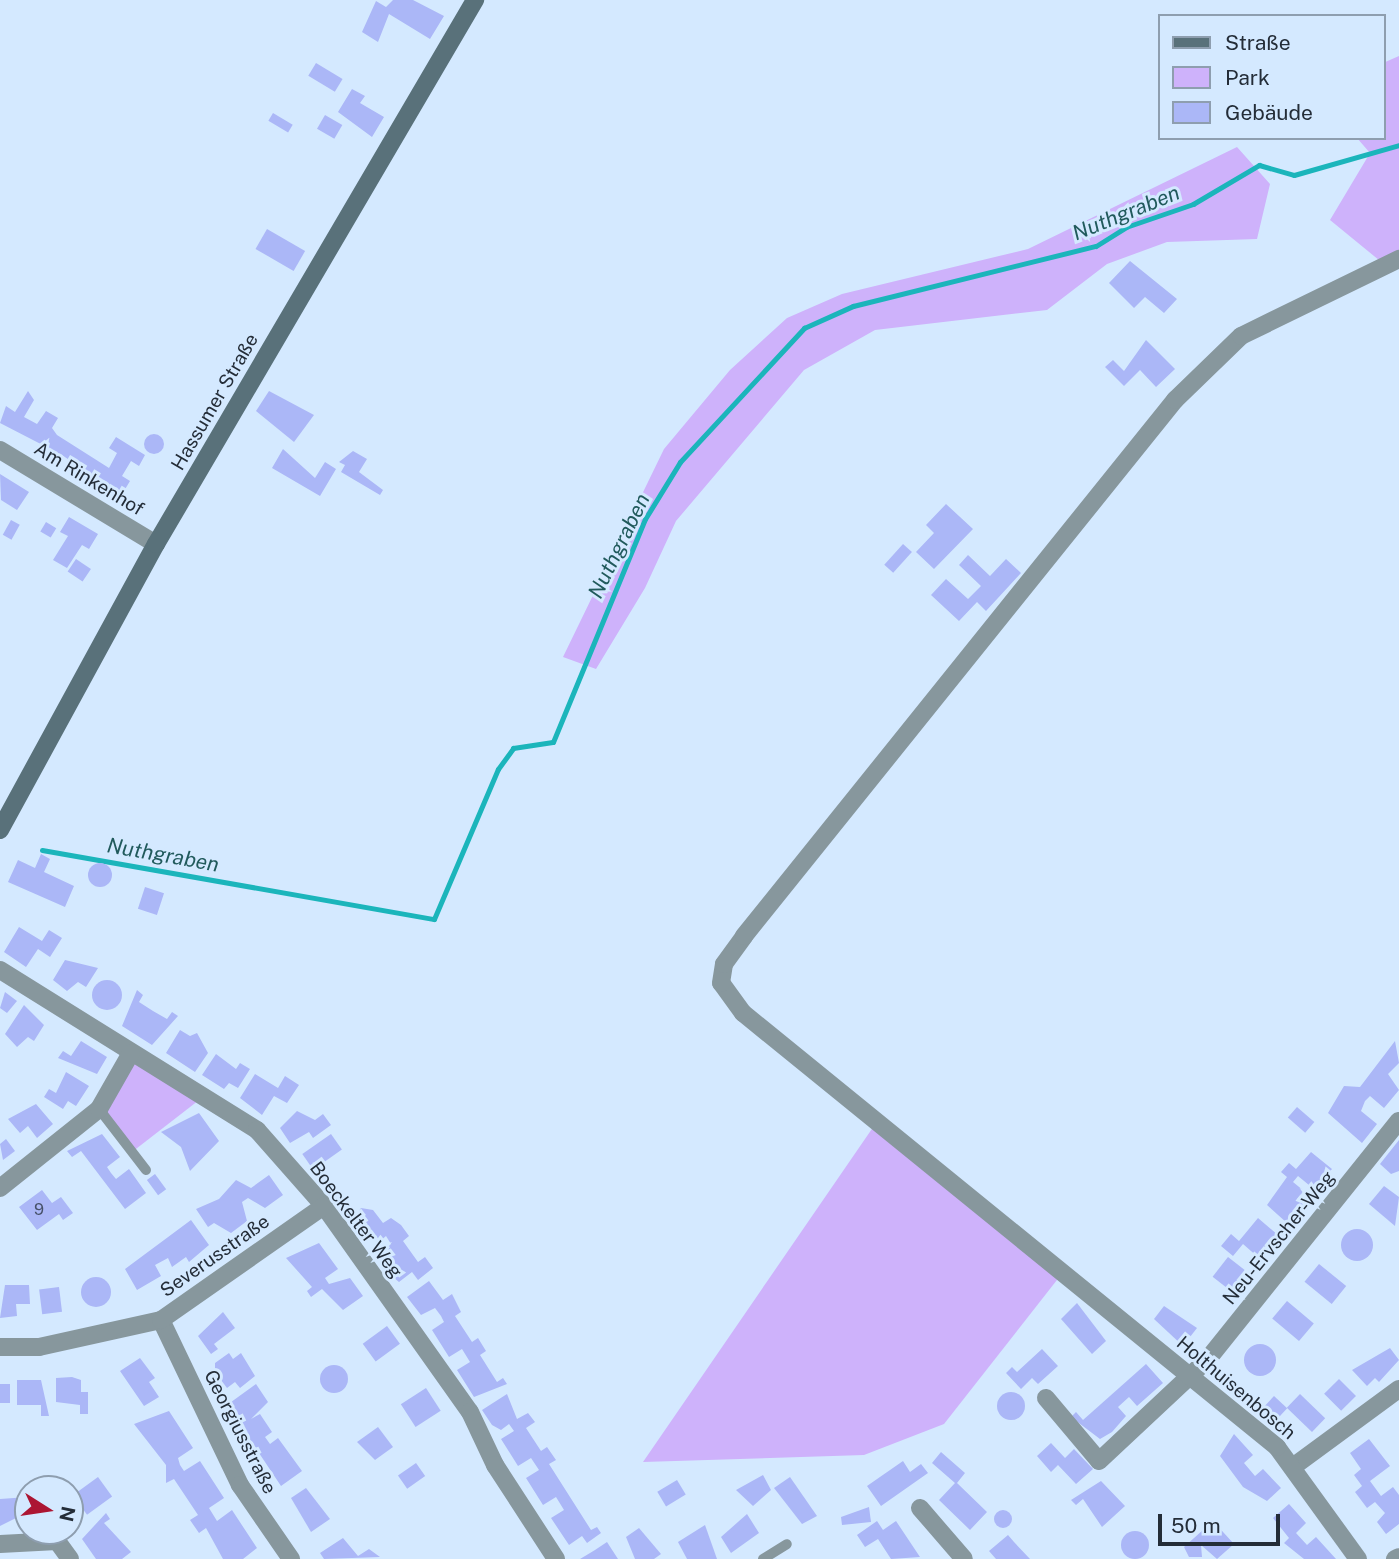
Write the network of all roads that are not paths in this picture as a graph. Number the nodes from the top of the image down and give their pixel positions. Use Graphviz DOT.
graph roads {
  1 [pos="475,0"];
  2 [pos="1399,259"];
  3 [pos="0,450"];
  4 [pos="156,544"];
  5 [pos="0,830"];
  6 [pos="0,970"];
  7 [pos="131,1053"];
  8 [pos="99,1110"];
  9 [pos="1399,1121"];
  10 [pos="146,1170"];
  11 [pos="0,1188"];
  12 [pos="324,1206"];
  13 [pos="160,1320"];
  14 [pos="0,1347"];
  15 [pos="1187,1376"];
  16 [pos="1399,1389"];
  17 [pos="1045,1398"];
  18 [pos="1294,1466"];
  19 [pos="920,1508"];
  20 [pos="0,1544"];
  21 [pos="787,1544"];
  22 [pos="285,1557"];
  23 [pos="71,1559"];
  24 [pos="556,1559"];
  25 [pos="763,1559"];
  26 [pos="964,1559"];
  27 [pos="1358,1559"];
  1 -- 4 [label="street, Hassumer Straße"];
  2 -- 15 [label="street, Holthuisenbosch"];
  3 -- 4 [label="street, Am Rinkenhof"];
  4 -- 5 [label="street, Hassumer Straße"];
  6 -- 7 [label="street, Boeckelter Weg"];
  7 -- 8 [label="street"];
  7 -- 12 [label="street, Boeckelter Weg"];
  8 -- 10 [label="lane"];
  8 -- 11 [label="street"];
  9 -- 15 [label="street, Neu-Ervscher-Weg"];
  12 -- 13 [label="street, Severusstraße"];
  12 -- 24 [label="street, Boeckelter Weg"];
  13 -- 14 [label="street, Severusstraße"];
  13 -- 22 [label="street, Georgiusstraße"];
  15 -- 17 [label="street, Neu-Ervscher-Weg"];
  15 -- 18 [label="street, Holthuisenbosch"];
  16 -- 18 [label="street"];
  18 -- 27 [label="street, Holthuisenbosch"];
  19 -- 26 [label="street"];
  20 -- 23 [label="street"];
  21 -- 25 [label="lane"];
}
